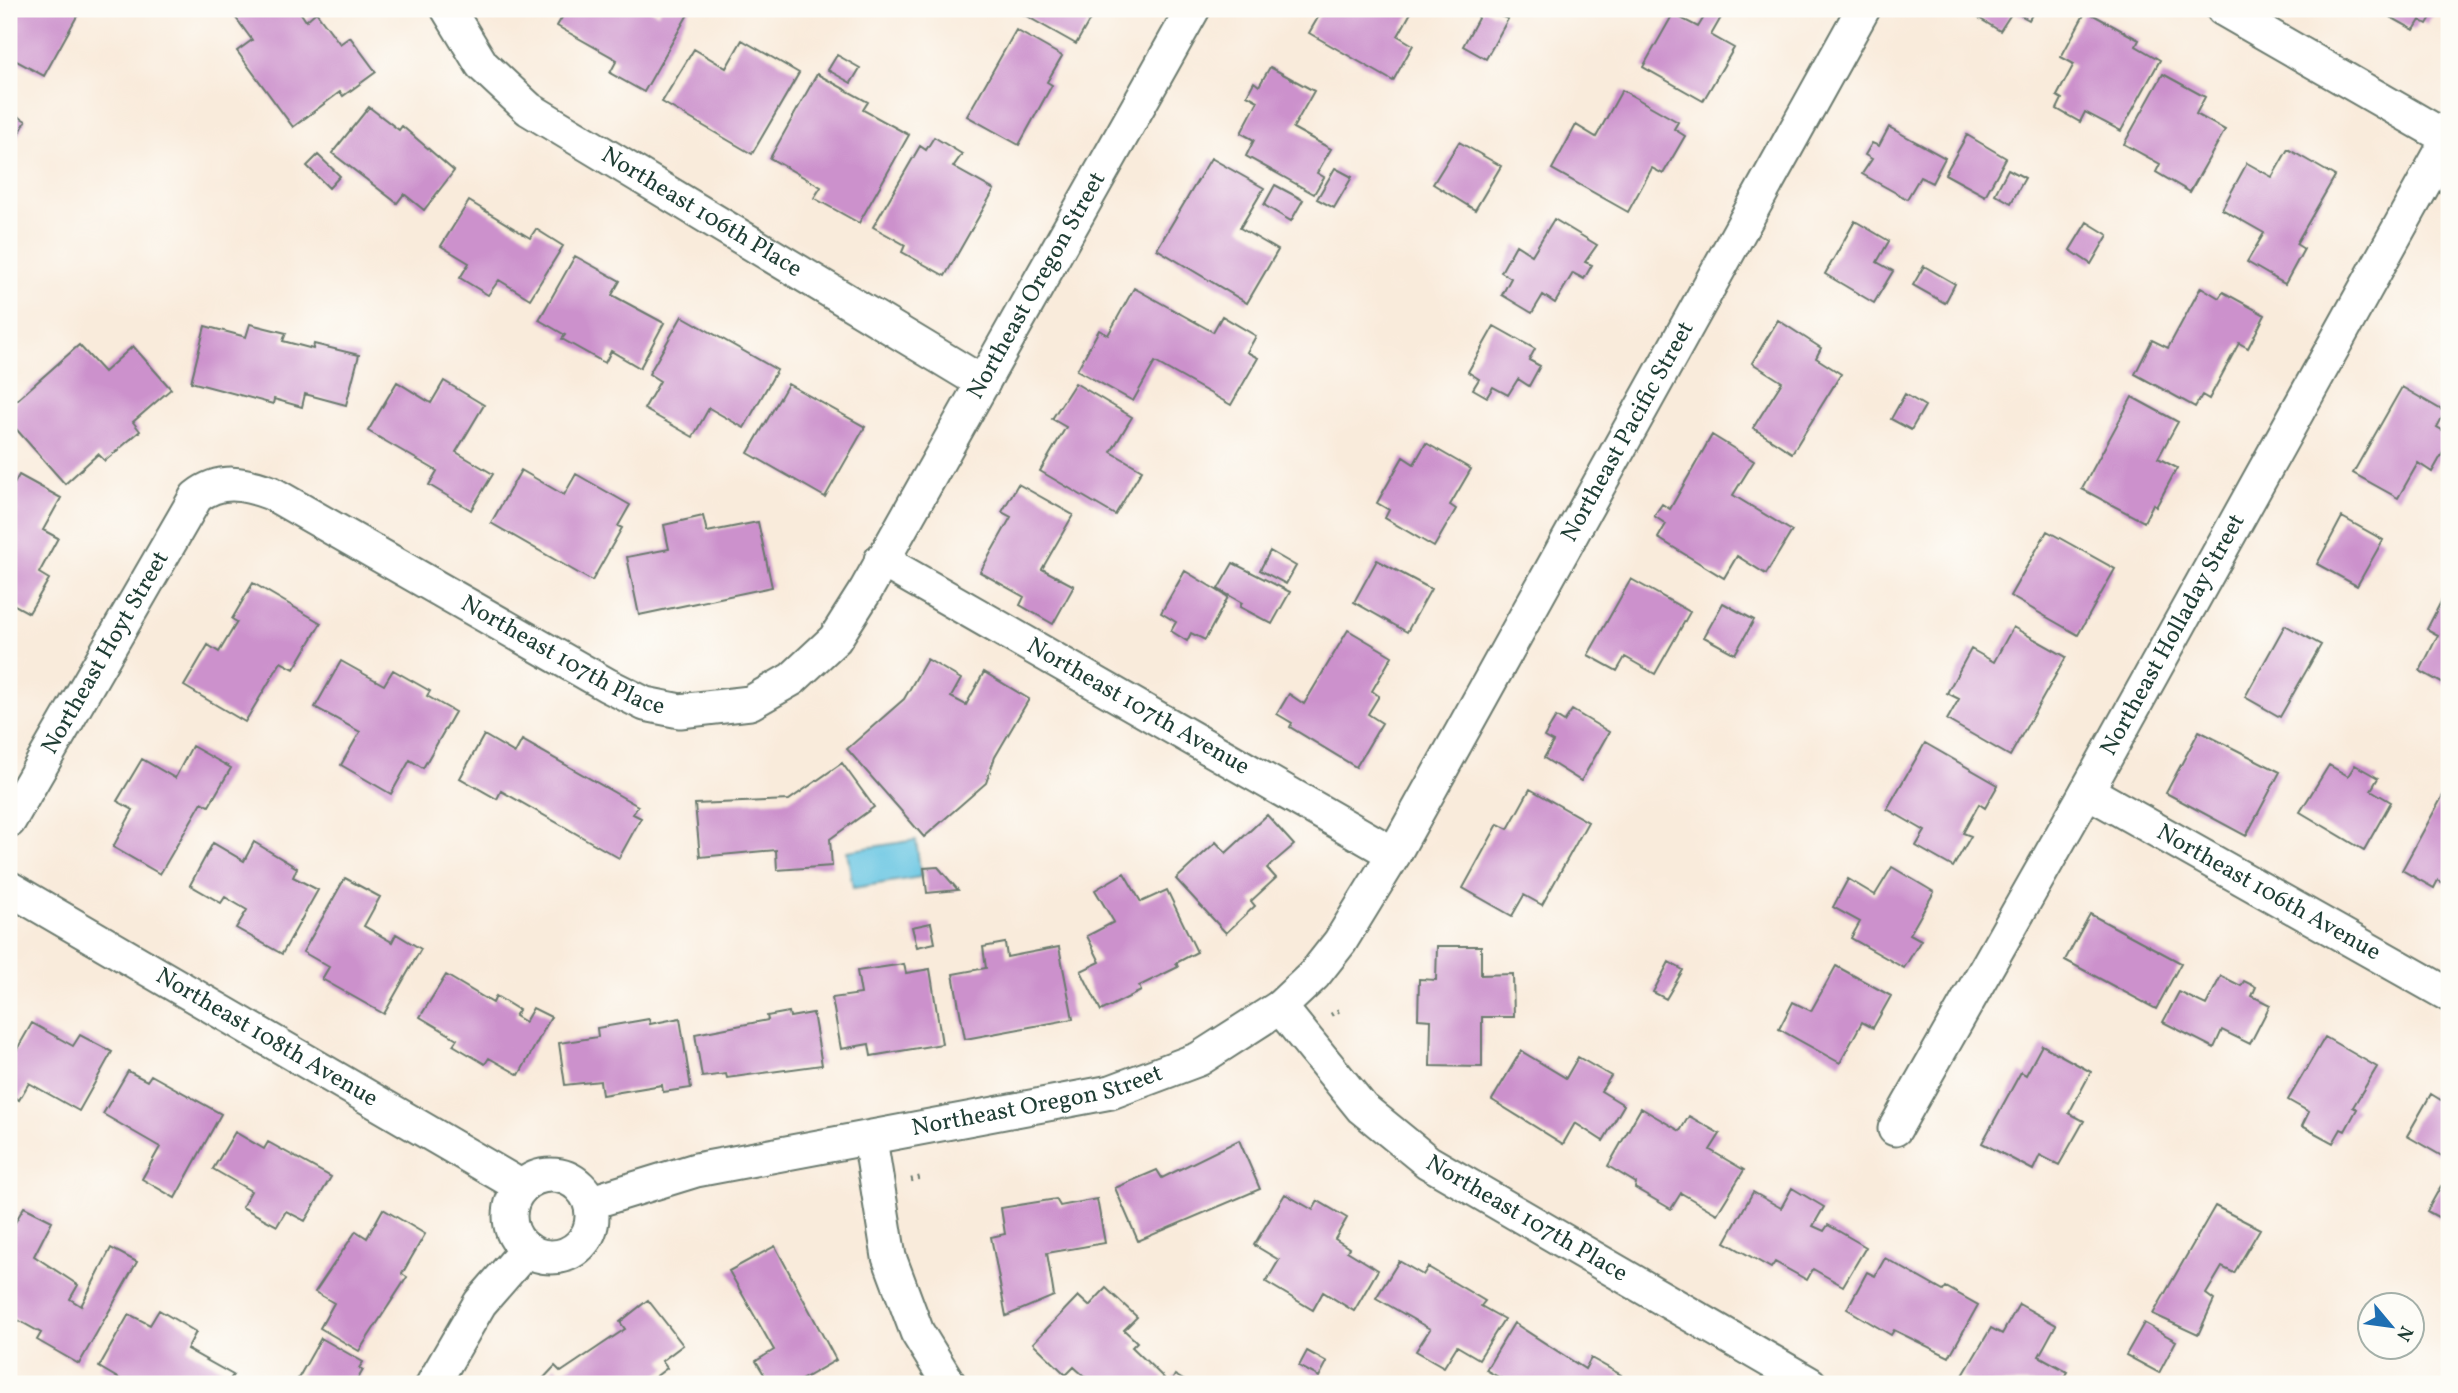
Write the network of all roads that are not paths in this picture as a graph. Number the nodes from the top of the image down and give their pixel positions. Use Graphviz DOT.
graph roads {
  1 [pos="448,9"];
  2 [pos="1193,9"];
  3 [pos="1863,9"];
  4 [pos="2222,9"];
  5 [pos="2449,139"];
  6 [pos="984,383"];
  7 [pos="208,488"];
  8 [pos="881,560"];
  9 [pos="2087,791"];
  10 [pos="9,821"];
  11 [pos="1394,854"];
  12 [pos="9,888"];
  13 [pos="2449,995"];
  14 [pos="1280,1007"];
  15 [pos="1895,1129"];
  16 [pos="870,1139"];
  17 [pos="522,1187"];
  18 [pos="592,1202"];
  19 [pos="527,1250"];
  20 [pos="433,1384"];
  21 [pos="949,1384"];
  22 [pos="1810,1384"];
  1 -- 6 [label="street, Northeast 106th Place"];
  2 -- 6 [label="street, Northeast Oregon Street"];
  3 -- 11 [label="street, Northeast Pacific Street"];
  4 -- 5 [label="street"];
  5 -- 9 [label="street, Northeast Holladay Street"];
  6 -- 8 [label="street, Northeast Oregon Street"];
  7 -- 8 [label="street, Northeast 107th Place"];
  7 -- 10 [label="street, Northeast Hoyt Street"];
  8 -- 11 [label="street, Northeast 107th Avenue"];
  9 -- 13 [label="street, Northeast 106th Avenue"];
  9 -- 15 [label="street, Northeast Holladay Street"];
  11 -- 14 [label="street, Northeast Oregon Street"];
  12 -- 17 [label="street, Northeast 108th Avenue"];
  14 -- 16 [label="street, Northeast Oregon Street"];
  14 -- 22 [label="street, Northeast 107th Place"];
  16 -- 18 [label="street, Northeast Oregon Street"];
  16 -- 21 [label="street"];
  17 -- 18 [label="street"];
  17 -- 19 [label="street"];
  18 -- 19 [label="street"];
  19 -- 20 [label="street"];
}
